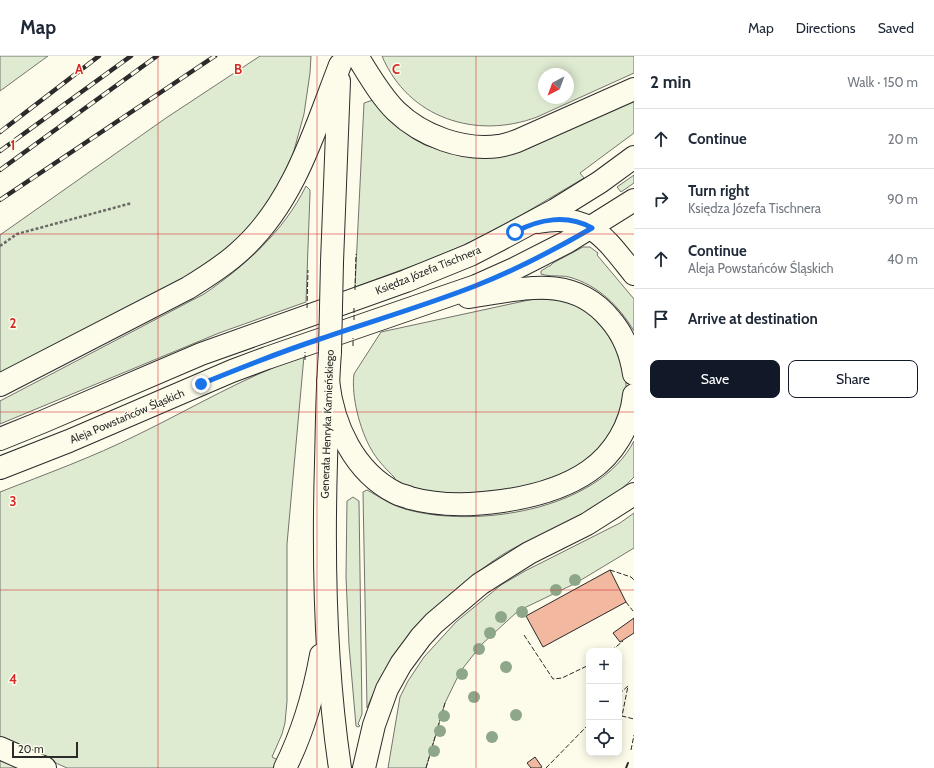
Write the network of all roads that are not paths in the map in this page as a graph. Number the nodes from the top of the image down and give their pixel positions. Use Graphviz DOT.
graph roads {
  1 [pos="346,59"];
  2 [pos="634,89"];
  3 [pos="634,157"];
  4 [pos="634,200"];
  5 [pos="527,225"];
  6 [pos="592,228"];
  7 [pos="634,274"];
  8 [pos="430,303"];
  9 [pos="325,345"];
  10 [pos="634,374"];
  11 [pos="328,381"];
  12 [pos="0,385"];
  13 [pos="634,395"];
  14 [pos="0,439"];
  15 [pos="0,468"];
  16 [pos="634,494"];
  17 [pos="327,622"];
  18 [pos="0,748"];
  19 [pos="45,768"];
  20 [pos="285,768"];
  21 [pos="340,768"];
  22 [pos="364,768"];
  1 -- 2 [label="main road"];
  1 -- 9 [label="main road, Generała Henryka Kamieńskiego, bridge"];
  1 -- 12 [label="main road"];
  3 -- 5 [label="main road, Księdza Józefa Tischnera"];
  4 -- 6 [label="main road"];
  5 -- 6 [label="main road"];
  5 -- 14 [label="main road, Księdza Józefa Tischnera"];
  6 -- 7 [label="main road"];
  6 -- 8 [label="main road"];
  8 -- 9 [label="main road"];
  8 -- 10 [label="main road"];
  9 -- 11 [label="main road, Generała Henryka Kamieńskiego"];
  9 -- 15 [label="main road, Aleja Powstańców Śląskich"];
  11 -- 13 [label="main road"];
  11 -- 17 [label="main road, Generała Henryka Kamieńskiego"];
  16 -- 22 [label="main road"];
  17 -- 20 [label="main road"];
  17 -- 21 [label="main road, Generała Henryka Kamieńskiego"];
  18 -- 19 [label="main road"];
}
